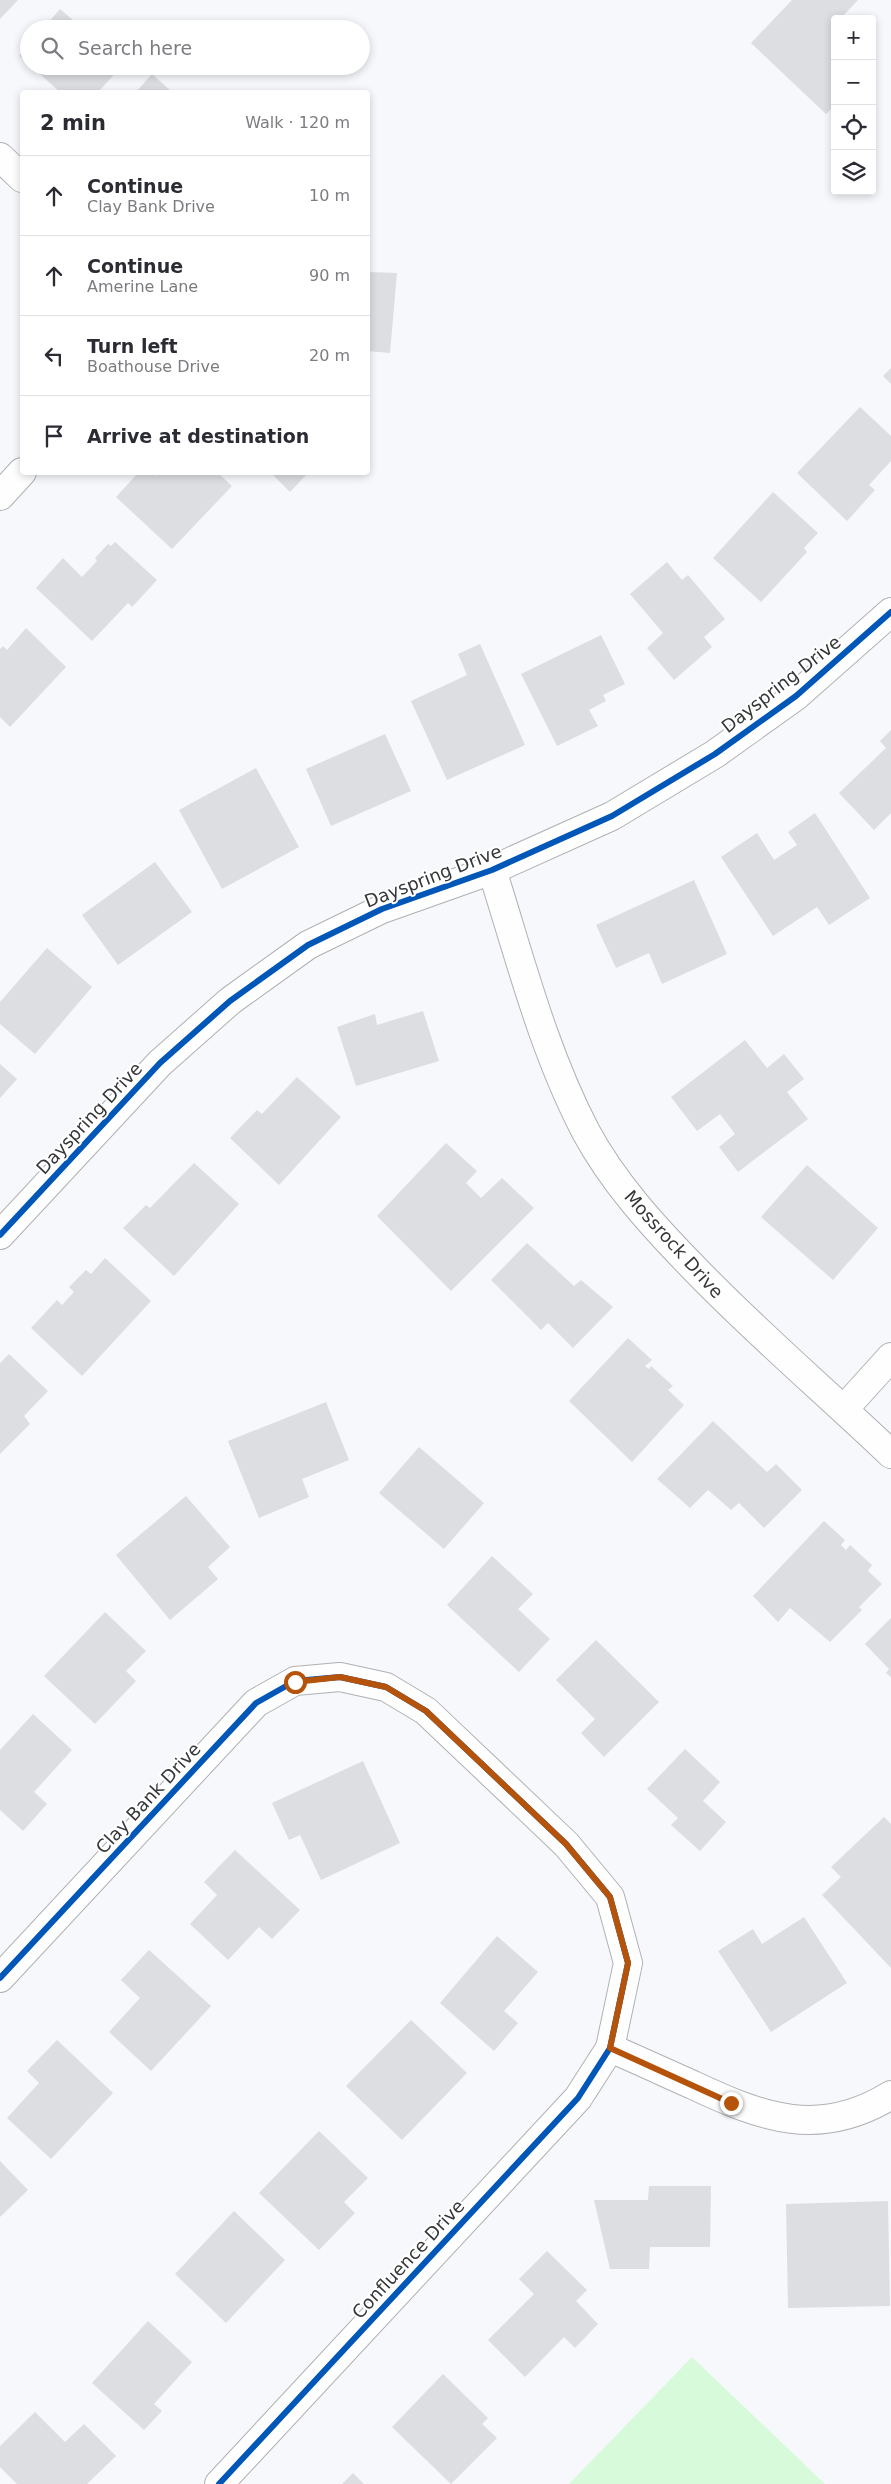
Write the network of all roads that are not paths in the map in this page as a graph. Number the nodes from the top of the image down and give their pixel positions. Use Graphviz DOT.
graph roads {
  1 [pos="0,157"];
  2 [pos="20,176"];
  3 [pos="20,474"];
  4 [pos="0,496"];
  5 [pos="891,612"];
  6 [pos="492,870"];
  7 [pos="0,1235"];
  8 [pos="891,1357"];
  9 [pos="844,1409"];
  10 [pos="891,1454"];
  11 [pos="0,1978"];
  12 [pos="610,2048"];
  13 [pos="891,2095"];
  14 [pos="219,2484"];
  1 -- 2 [label="street"];
  3 -- 4 [label="street"];
  5 -- 6 [label="street, Dayspring Drive"];
  6 -- 7 [label="street, Dayspring Drive"];
  6 -- 9 [label="street, Mossrock Drive"];
  8 -- 9 [label="street"];
  9 -- 10 [label="street, Mossrock Drive"];
  11 -- 12 [label="street, Clay Bank Drive"];
  12 -- 13 [label="street"];
  12 -- 14 [label="street, Confluence Drive"];
}
